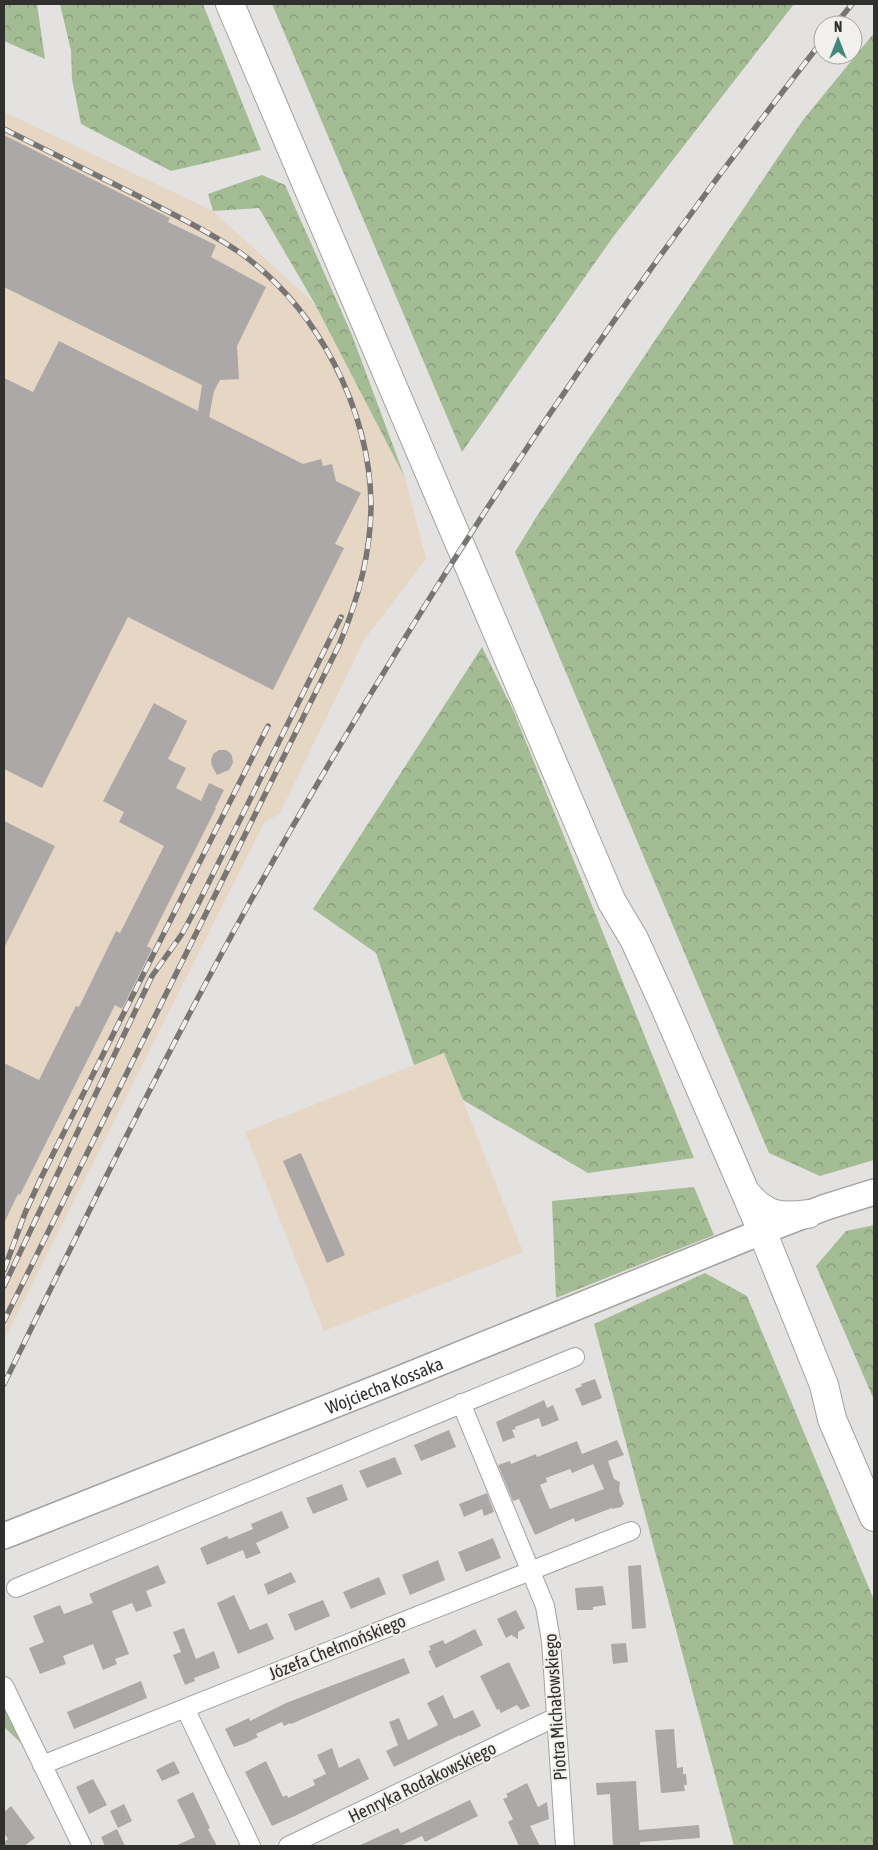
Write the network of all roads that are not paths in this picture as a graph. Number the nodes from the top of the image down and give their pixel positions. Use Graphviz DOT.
graph roads {
  1 [pos="230,4"];
  2 [pos="612,902"];
  3 [pos="745,1192"];
  4 [pos="874,1192"];
  5 [pos="802,1216"];
  6 [pos="754,1234"];
  7 [pos="773,1258"];
  8 [pos="575,1356"];
  9 [pos="462,1404"];
  10 [pos="832,1418"];
  11 [pos="874,1517"];
  12 [pos="631,1530"];
  13 [pos="4,1536"];
  14 [pos="531,1570"];
  15 [pos="16,1588"];
  16 [pos="4,1686"];
  17 [pos="185,1708"];
  18 [pos="556,1717"];
  19 [pos="42,1765"];
  20 [pos="82,1846"];
  21 [pos="251,1846"];
  22 [pos="288,1846"];
  23 [pos="565,1846"];
  1 -- 2 [label="highway"];
  2 -- 3 [label="highway"];
  2 -- 6 [label="highway"];
  3 -- 5 [label="highway"];
  3 -- 6 [label="highway"];
  4 -- 5 [label="street, Wojciecha Kossaka"];
  5 -- 6 [label="street, Wojciecha Kossaka"];
  5 -- 7 [label="highway"];
  6 -- 7 [label="highway"];
  6 -- 10 [label="highway"];
  6 -- 13 [label="street, Wojciecha Kossaka"];
  7 -- 10 [label="highway"];
  8 -- 9 [label="street"];
  9 -- 14 [label="street, Piotra Michałowskiego"];
  9 -- 15 [label="street"];
  10 -- 11 [label="highway"];
  12 -- 14 [label="street, Józefa Chełmońskiego"];
  14 -- 17 [label="street, Józefa Chełmońskiego"];
  14 -- 18 [label="street, Piotra Michałowskiego"];
  16 -- 19 [label="street"];
  17 -- 19 [label="street, Józefa Chełmońskiego"];
  17 -- 21 [label="street"];
  18 -- 22 [label="street, Henryka Rodakowskiego"];
  18 -- 23 [label="street, Piotra Michałowskiego"];
  19 -- 20 [label="street"];
}
